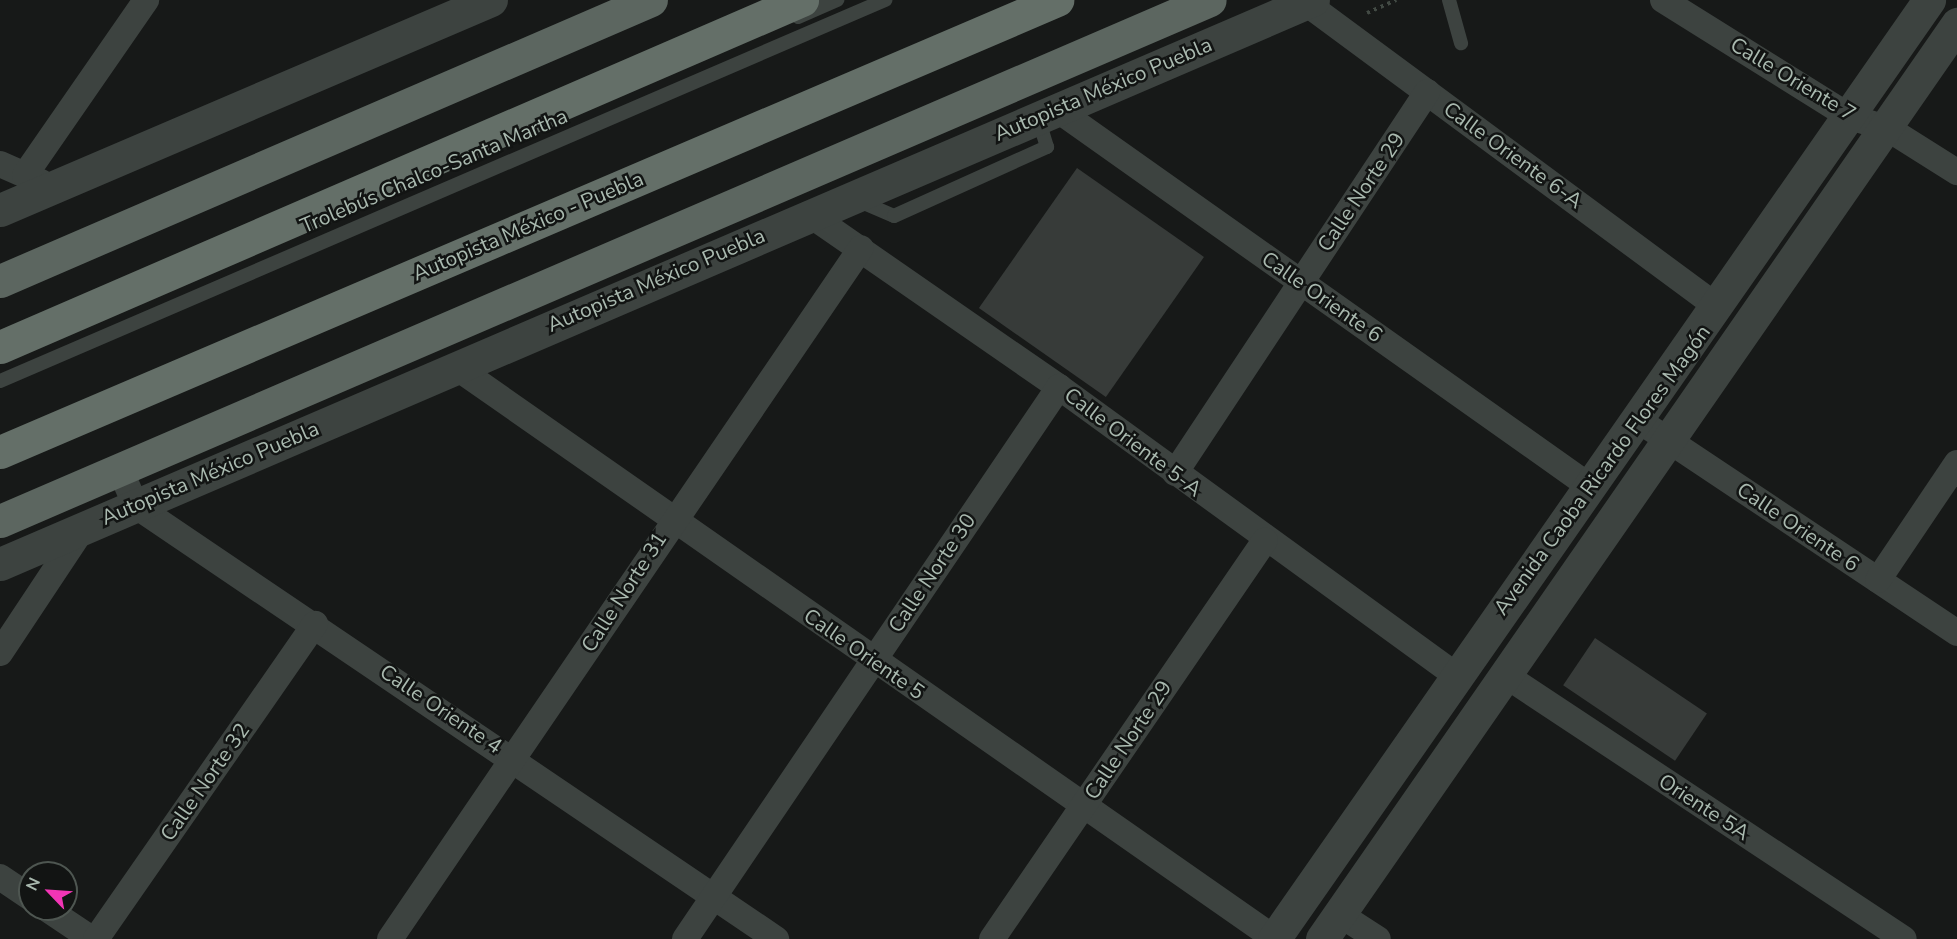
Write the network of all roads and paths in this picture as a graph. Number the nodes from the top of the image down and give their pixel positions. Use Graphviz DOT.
graph roads {
  1 [pos="146,0"];
  2 [pos="491,0"];
  3 [pos="651,0"];
  4 [pos="802,0"];
  5 [pos="837,0"];
  6 [pos="885,0"];
  7 [pos="1057,0"];
  8 [pos="1210,0"];
  9 [pos="1449,0"];
  10 [pos="1663,0"];
  11 [pos="1929,0"];
  12 [pos="1310,2"];
  13 [pos="443,13"];
  14 [pos="1957,24"];
  15 [pos="1461,43"];
  16 [pos="1427,92"];
  17 [pos="1046,112"];
  18 [pos="1850,117"];
  19 [pos="1887,128"];
  20 [pos="0,164"];
  21 [pos="1957,172"];
  22 [pos="38,181"];
  23 [pos="0,210"];
  24 [pos="809,214"];
  25 [pos="861,248"];
  26 [pos="0,281"];
  27 [pos="1301,281"];
  28 [pos="1719,308"];
  29 [pos="0,347"];
  30 [pos="0,361"];
  31 [pos="456,367"];
  32 [pos="0,381"];
  33 [pos="1059,387"];
  34 [pos="1638,420"];
  35 [pos="1669,442"];
  36 [pos="0,452"];
  37 [pos="1957,463"];
  38 [pos="120,470"];
  39 [pos="1175,473"];
  40 [pos="1589,486"];
  41 [pos="136,506"];
  42 [pos="672,519"];
  43 [pos="0,521"];
  44 [pos="83,528"];
  45 [pos="1265,540"];
  46 [pos="0,564"];
  47 [pos="1878,580"];
  48 [pos="315,624"];
  49 [pos="1957,633"];
  50 [pos="0,653"];
  51 [pos="872,661"];
  52 [pos="1454,674"];
  53 [pos="1505,675"];
  54 [pos="514,758"];
  55 [pos="1083,806"];
  56 [pos="0,877"];
  57 [pos="18,889"];
  58 [pos="715,896"];
  59 [pos="66,921"];
  60 [pos="1330,926"];
  61 [pos="94,939"];
  62 [pos="390,939"];
  63 [pos="685,939"];
  64 [pos="776,939"];
  65 [pos="992,939"];
  66 [pos="1274,939"];
  67 [pos="1378,939"];
  68 [pos="1904,939"];
  1 -- 22 [label="street"];
  2 -- 13 [label="street"];
  3 -- 26 [label="highway"];
  4 -- 29 [label="highway"];
  5 -- 30 [label="lane"];
  6 -- 32 [label="lane, Trolebús Chalco-Santa Martha"];
  7 -- 36 [label="highway, Autopista México - Puebla"];
  8 -- 38 [label="highway, Autopista México Puebla"];
  9 -- 15 [label="lane"];
  10 -- 18 [label="street, Calle Oriente 7"];
  11 -- 18 [label="street, Avenida Caoba Ricardo Flores Magón"];
  12 -- 16 [label="street, Calle Oriente 6-A"];
  12 -- 17 [label="street, Autopista México Puebla"];
  13 -- 22 [label="street"];
  14 -- 19 [label="street, Avenida Caoba Ricardo Flores Magón"];
  16 -- 27 [label="street, Calle Norte 29"];
  16 -- 28 [label="street, Calle Oriente 6-A"];
  17 -- 24 [label="street, Autopista México Puebla"];
  17 -- 27 [label="street, Calle Oriente 6"];
  18 -- 19 [label="street, Calle Oriente 7"];
  18 -- 28 [label="street, Avenida Caoba Ricardo Flores Magón"];
  19 -- 21 [label="street, Calle Oriente 7"];
  19 -- 35 [label="street, Avenida Caoba Ricardo Flores Magón"];
  20 -- 22 [label="street"];
  22 -- 23 [label="street"];
  24 -- 25 [label="street, Calle Oriente 5-A"];
  24 -- 31 [label="street, Autopista México Puebla"];
  25 -- 33 [label="street, Calle Oriente 5-A"];
  25 -- 42 [label="street, Calle Norte 31"];
  27 -- 39 [label="street, Calle Norte 29"];
  27 -- 40 [label="street, Calle Oriente 6"];
  28 -- 34 [label="street, Avenida Caoba Ricardo Flores Magón"];
  31 -- 41 [label="street, Autopista México Puebla"];
  31 -- 42 [label="street, Calle Oriente 5"];
  33 -- 39 [label="street, Calle Oriente 5-A"];
  33 -- 51 [label="street, Calle Norte 30"];
  34 -- 35 [label="street, Calle Oriente 6"];
  34 -- 40 [label="street, Avenida Caoba Ricardo Flores Magón"];
  35 -- 47 [label="street, Calle Oriente 6"];
  35 -- 53 [label="street, Avenida Caoba Ricardo Flores Magón"];
  37 -- 47 [label="street"];
  38 -- 41 [label="street"];
  38 -- 43 [label="highway, Autopista México Puebla"];
  39 -- 45 [label="street, Calle Oriente 5-A"];
  40 -- 52 [label="street, Avenida Caoba Ricardo Flores Magón"];
  41 -- 44 [label="street, Autopista México Puebla"];
  41 -- 48 [label="street, Calle Oriente 4"];
  42 -- 51 [label="street, Calle Oriente 5"];
  42 -- 54 [label="street, Calle Norte 31"];
  44 -- 46 [label="street, Autopista México Puebla"];
  44 -- 50 [label="street"];
  45 -- 52 [label="street, Calle Oriente 5-A"];
  45 -- 55 [label="street, Calle Norte 29"];
  47 -- 49 [label="street, Calle Oriente 6"];
  48 -- 54 [label="street, Calle Oriente 4"];
  48 -- 61 [label="street, Calle Norte 32"];
  51 -- 55 [label="street, Calle Oriente 5"];
  51 -- 58 [label="street, Calle Norte 30"];
  52 -- 66 [label="street, Avenida Caoba Ricardo Flores Magón"];
  53 -- 60 [label="street, Avenida Caoba Ricardo Flores Magón"];
  53 -- 68 [label="street, Oriente 5A"];
  54 -- 58 [label="street, Calle Oriente 4"];
  54 -- 62 [label="street, Calle Norte 31"];
  55 -- 65 [label="street, Calle Norte 29"];
  55 -- 66 [label="street, Calle Oriente 5"];
  56 -- 57 [label="street"];
  58 -- 63 [label="street, Calle Norte 30"];
  58 -- 64 [label="street, Calle Oriente 4"];
  59 -- 61 [label="street"];
  60 -- 67 [label="street"];
}
